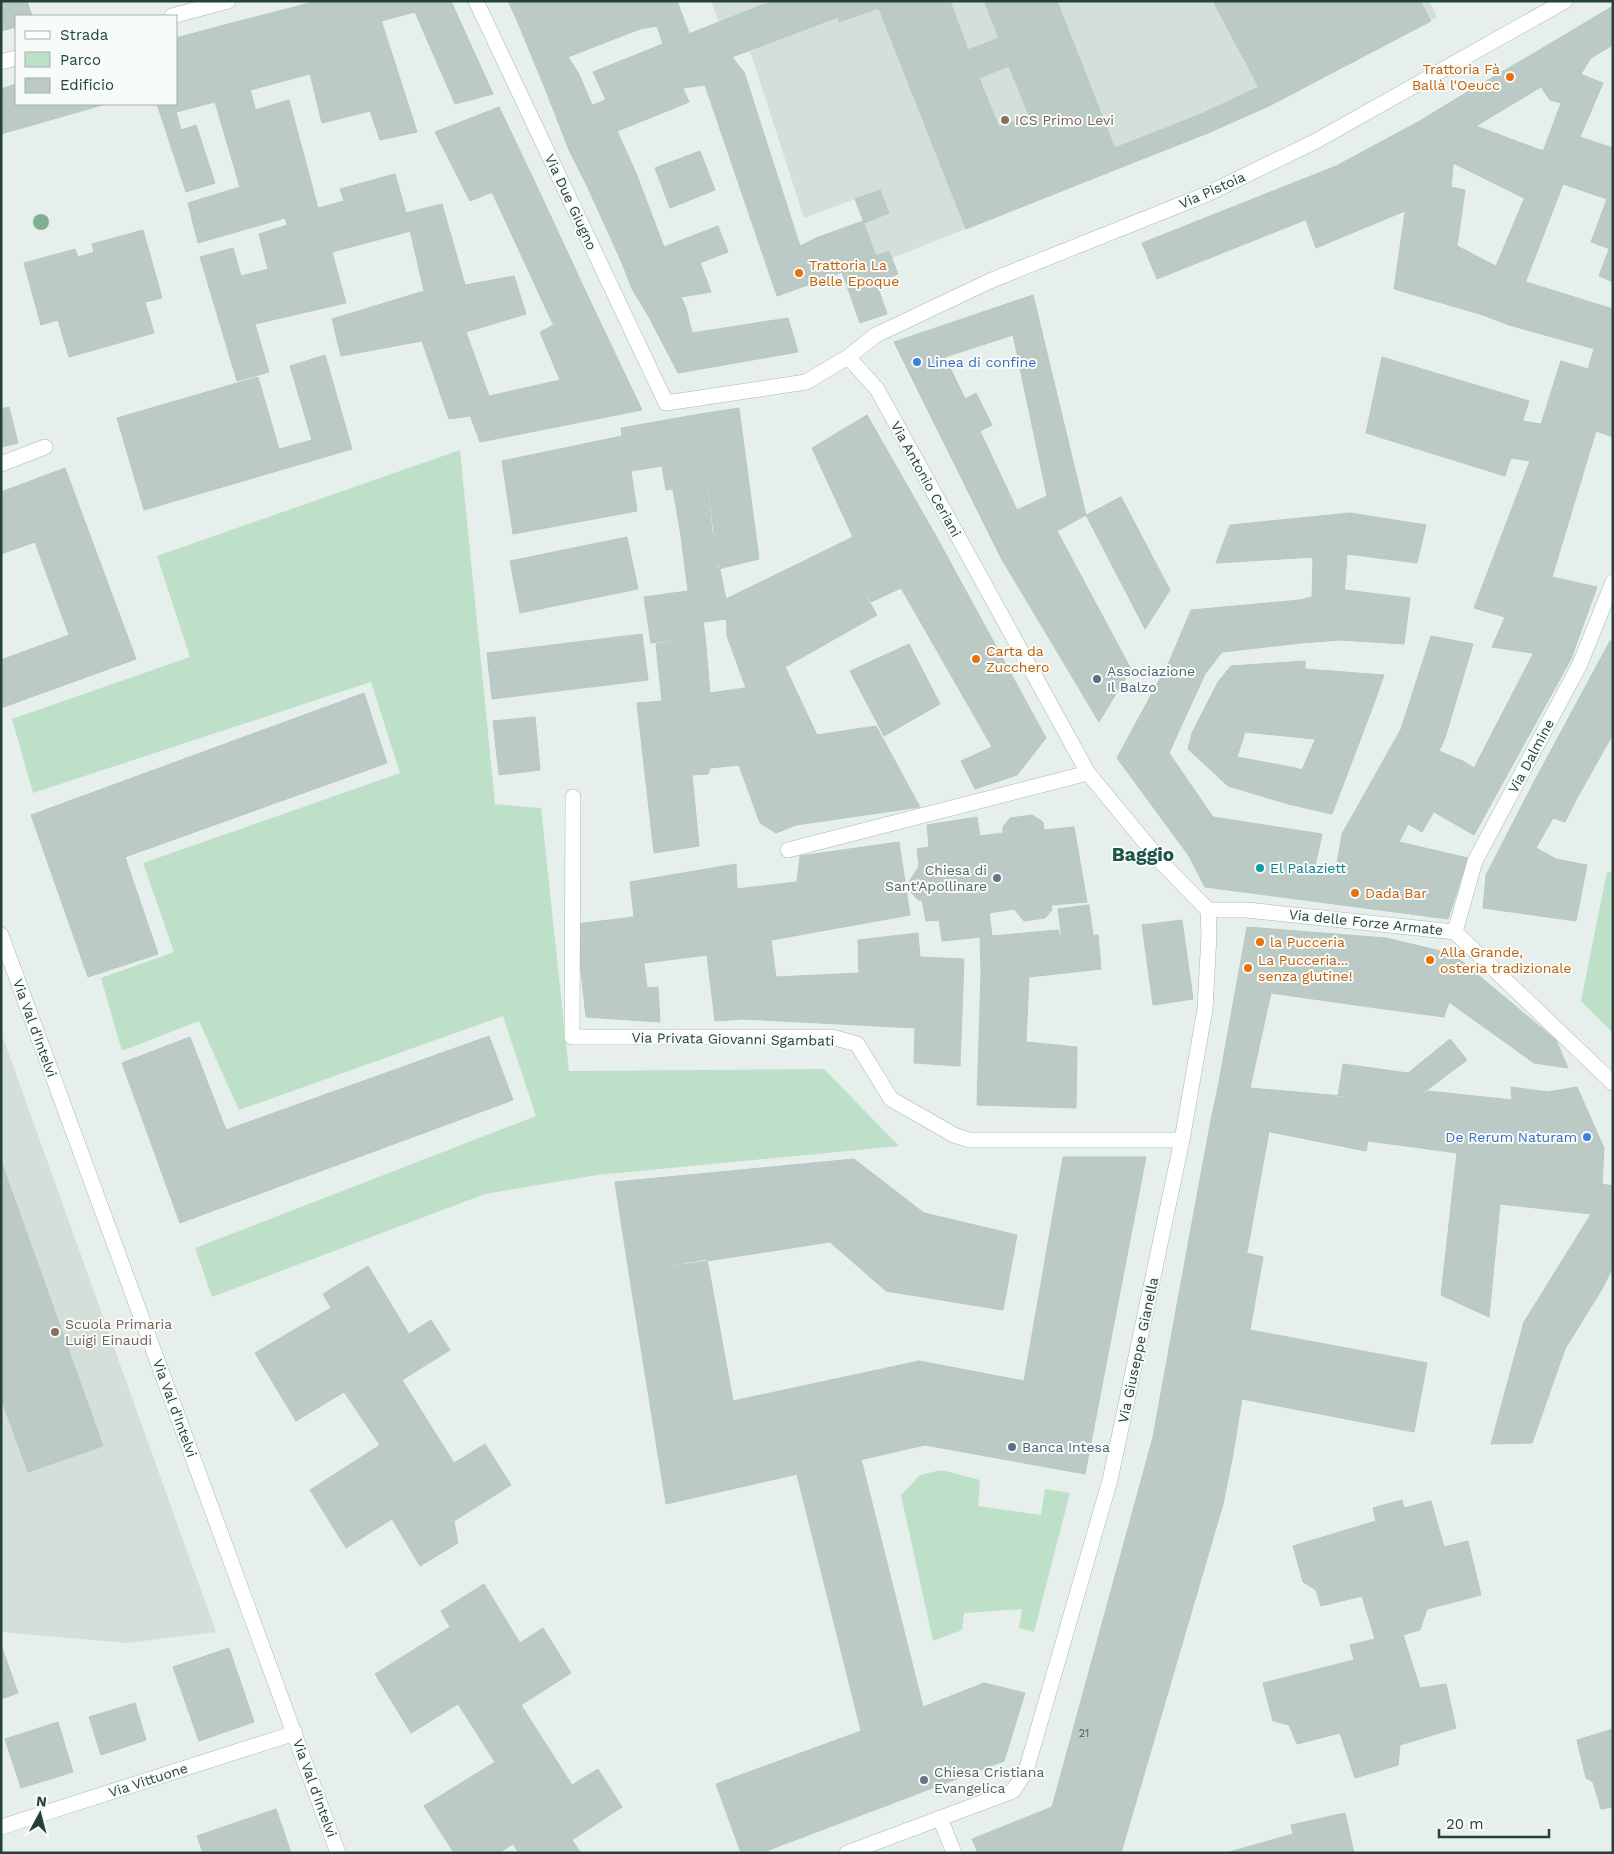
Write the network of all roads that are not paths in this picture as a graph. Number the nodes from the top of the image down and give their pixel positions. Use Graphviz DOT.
graph roads {
  1 [pos="228,1"];
  2 [pos="476,1"];
  3 [pos="1565,1"];
  4 [pos="176,15"];
  5 [pos="15,58"];
  6 [pos="1,62"];
  7 [pos="848,357"];
  8 [pos="45,447"];
  9 [pos="1,464"];
  10 [pos="1613,582"];
  11 [pos="1088,773"];
  12 [pos="573,797"];
  13 [pos="788,850"];
  14 [pos="1208,910"];
  15 [pos="1455,932"];
  16 [pos="1,935"];
  17 [pos="1613,1083"];
  18 [pos="1182,1140"];
  19 [pos="295,1733"];
  20 [pos="940,1818"];
  21 [pos="1,1827"];
  22 [pos="338,1853"];
  23 [pos="847,1853"];
  24 [pos="954,1853"];
  1 -- 4 [label="street"];
  2 -- 7 [label="street, Via Due Giugno"];
  3 -- 7 [label="street, Via Pistoia"];
  5 -- 6 [label="street"];
  7 -- 11 [label="street, Via Antonio Ceriani"];
  8 -- 9 [label="street"];
  10 -- 15 [label="street, Via Dalmine"];
  11 -- 13 [label="street"];
  11 -- 14 [label="street, Via Antonio Ceriani"];
  12 -- 18 [label="street, Via Privata Giovanni Sgambati"];
  14 -- 15 [label="street, Via delle Forze Armate"];
  14 -- 18 [label="street, Via Giuseppe Gianella"];
  15 -- 17 [label="street, Via delle Forze Armate"];
  16 -- 19 [label="street, Via Val d'Intelvi"];
  18 -- 20 [label="street, Via Giuseppe Gianella"];
  19 -- 21 [label="street, Via Vittuone"];
  19 -- 22 [label="street, Via Val d'Intelvi"];
  20 -- 23 [label="street, Via Giuseppe Gianella"];
  20 -- 24 [label="street"];
}
